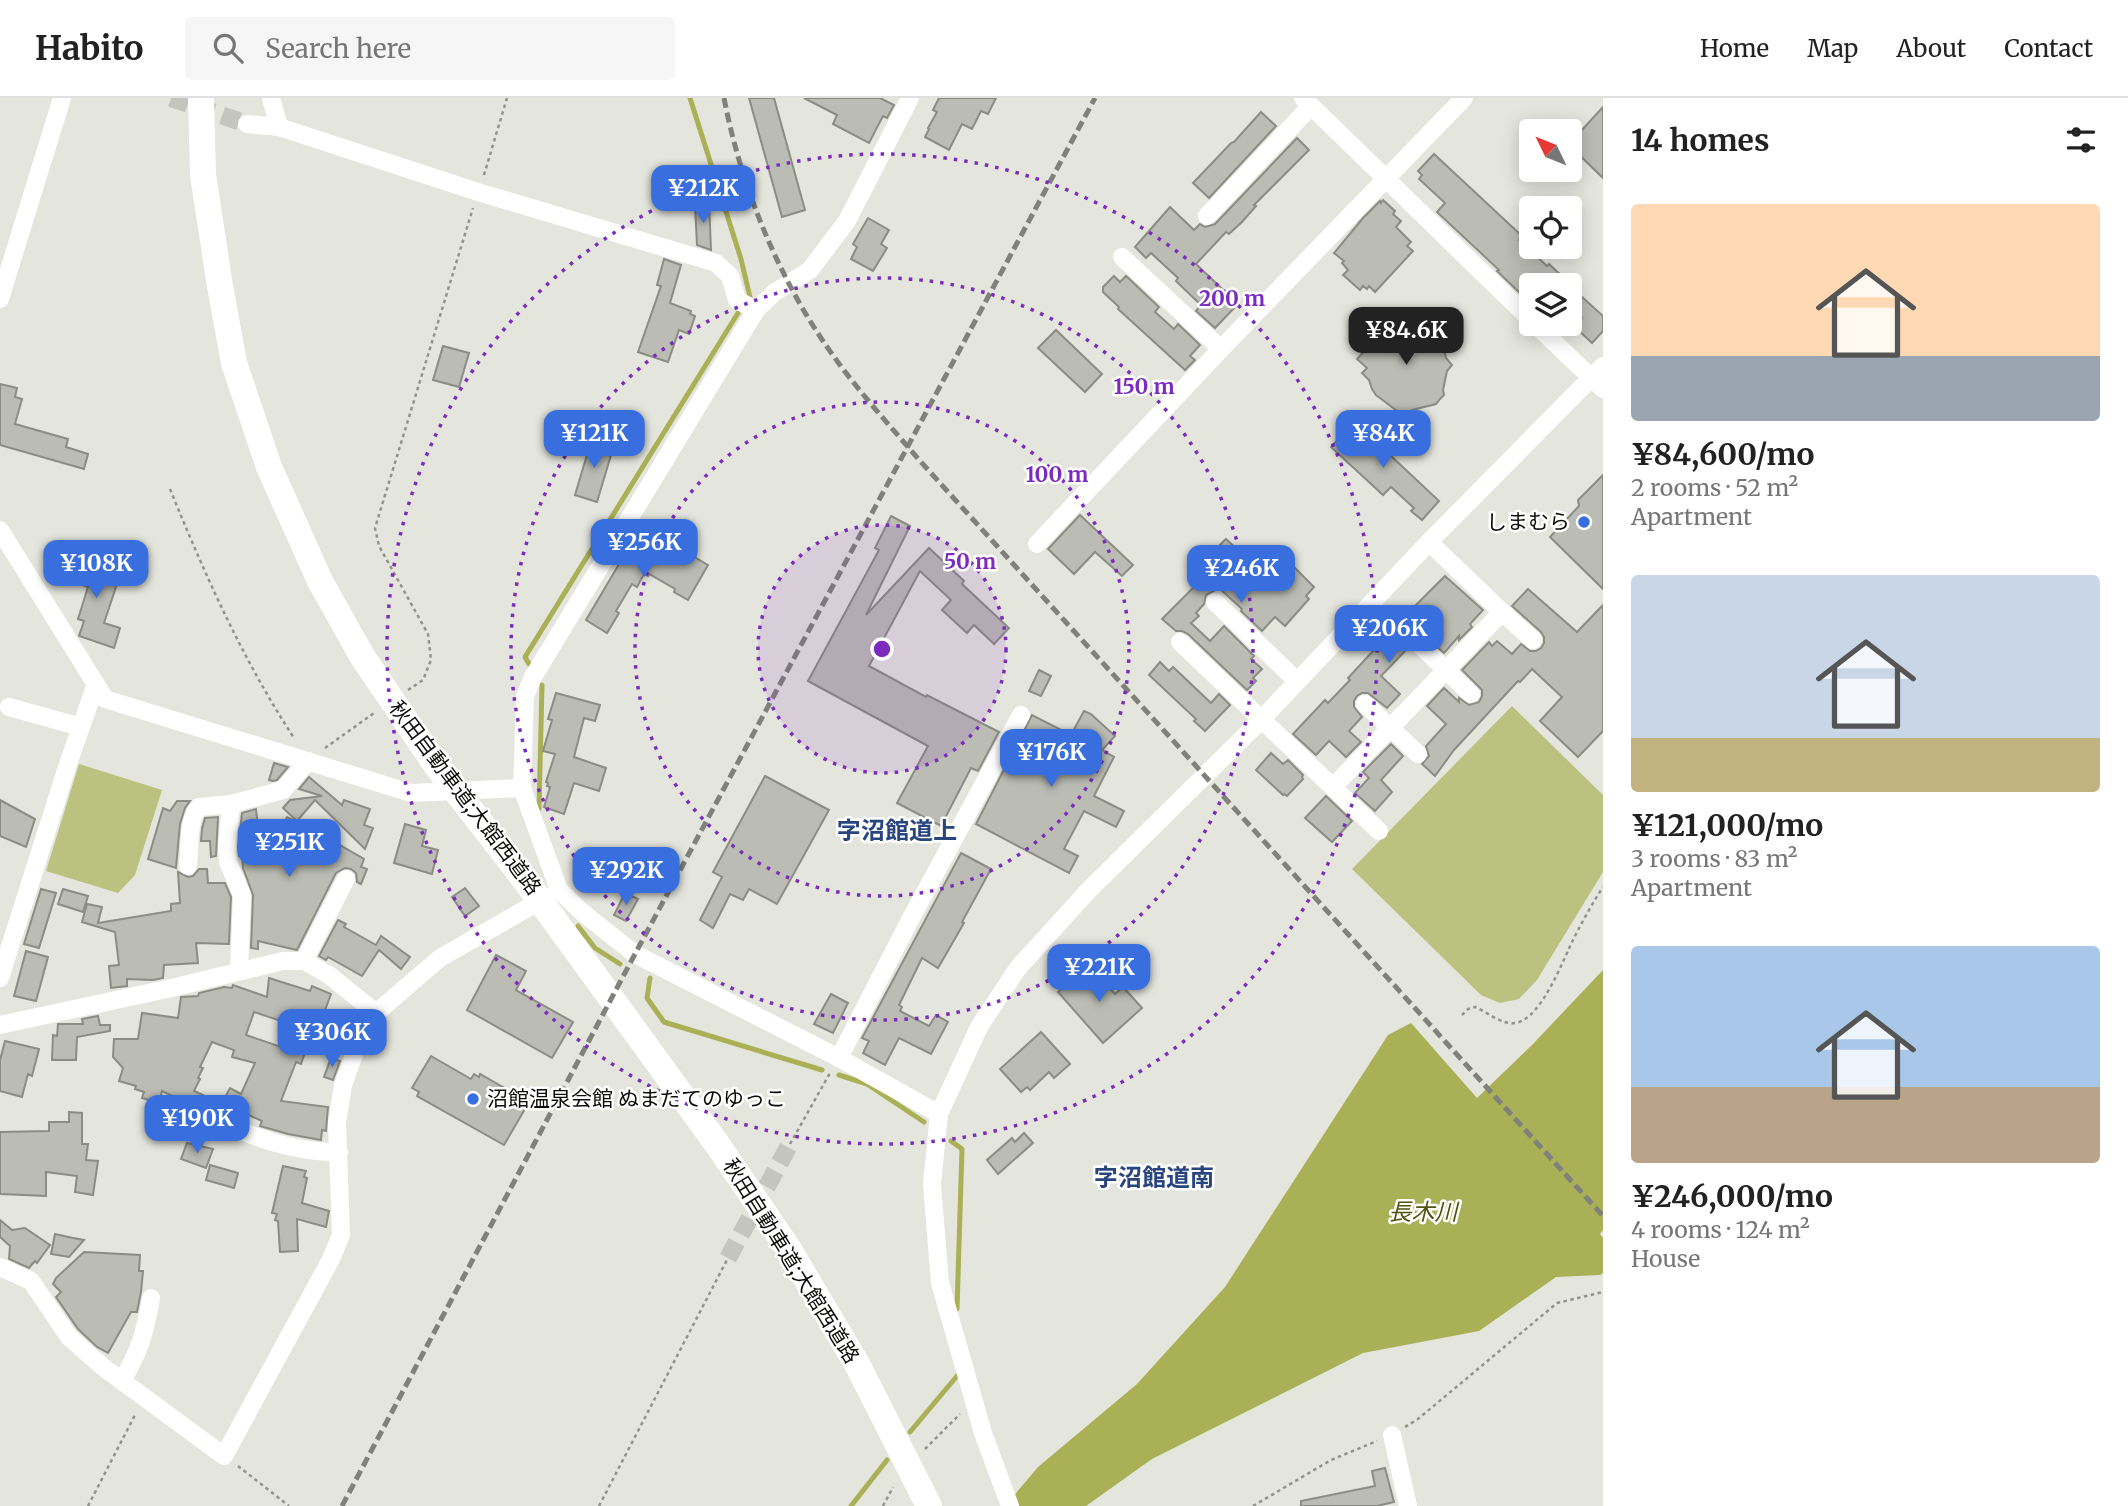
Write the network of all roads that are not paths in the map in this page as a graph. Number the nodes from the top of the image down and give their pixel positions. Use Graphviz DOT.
graph roads {
  1 [pos="62,98"];
  2 [pos="201,98"];
  3 [pos="271,98"];
  4 [pos="910,98"];
  5 [pos="1464,98"];
  6 [pos="1307,102"];
  7 [pos="247,124"];
  8 [pos="279,127"];
  9 [pos="1385,179"];
  10 [pos="1207,216"];
  11 [pos="1122,257"];
  12 [pos="0,299"];
  13 [pos="1519,308"];
  14 [pos="756,310"];
  15 [pos="1549,336"];
  16 [pos="1221,349"];
  17 [pos="1599,378"];
  18 [pos="0,530"];
  19 [pos="1429,542"];
  20 [pos="1037,544"];
  21 [pos="1215,602"];
  22 [pos="1502,612"];
  23 [pos="1533,640"];
  24 [pos="1180,642"];
  25 [pos="1420,645"];
  26 [pos="1447,671"];
  27 [pos="1297,681"];
  28 [pos="96,684"];
  29 [pos="1471,694"];
  30 [pos="1365,704"];
  31 [pos="9,706"];
  32 [pos="1021,715"];
  33 [pos="1261,720"];
  34 [pos="81,727"];
  35 [pos="1390,729"];
  36 [pos="1418,754"];
  37 [pos="308,761"];
  38 [pos="1332,787"];
  39 [pos="522,788"];
  40 [pos="232,804"];
  41 [pos="1379,831"];
  42 [pos="188,866"];
  43 [pos="346,879"];
  44 [pos="559,890"];
  45 [pos="304,961"];
  46 [pos="239,971"];
  47 [pos="0,978"];
  48 [pos="376,1013"];
  49 [pos="2,1028"];
  50 [pos="839,1058"];
  51 [pos="939,1114"];
  52 [pos="201,1116"];
  53 [pos="339,1152"];
  54 [pos="0,1267"];
  55 [pos="151,1298"];
  56 [pos="122,1381"];
  57 [pos="1392,1435"];
  58 [pos="925,1499"];
  59 [pos="1010,1506"];
  60 [pos="1408,1506"];
  1 -- 12 [label="street"];
  2 -- 58 [label="highway, 秋田自動車道;大館西道路"];
  3 -- 8 [label="street"];
  4 -- 14 [label="street"];
  5 -- 9 [label="street"];
  6 -- 9 [label="street"];
  6 -- 10 [label="street"];
  7 -- 8 [label="street"];
  8 -- 14 [label="street"];
  9 -- 13 [label="street"];
  9 -- 16 [label="street"];
  11 -- 16 [label="street"];
  14 -- 39 [label="street"];
  15 -- 17 [label="street"];
  16 -- 20 [label="street"];
  17 -- 19 [label="street"];
  18 -- 28 [label="street"];
  19 -- 22 [label="street"];
  19 -- 27 [label="street"];
  21 -- 27 [label="street"];
  22 -- 23 [label="street"];
  22 -- 26 [label="street"];
  24 -- 33 [label="street"];
  25 -- 26 [label="street"];
  26 -- 29 [label="street"];
  26 -- 35 [label="street"];
  27 -- 33 [label="street"];
  28 -- 34 [label="street"];
  28 -- 37 [label="street"];
  30 -- 35 [label="street"];
  31 -- 34 [label="street"];
  32 -- 50 [label="street"];
  33 -- 38 [label="street"];
  33 -- 51 [label="street"];
  34 -- 47 [label="street"];
  35 -- 36 [label="street"];
  35 -- 38 [label="street"];
  37 -- 39 [label="street"];
  37 -- 40 [label="street"];
  38 -- 41 [label="street"];
  39 -- 44 [label="street"];
  40 -- 42 [label="street"];
  40 -- 46 [label="street"];
  43 -- 45 [label="street"];
  44 -- 48 [label="street"];
  44 -- 50 [label="street"];
  45 -- 46 [label="street"];
  45 -- 48 [label="street"];
  46 -- 49 [label="street"];
  48 -- 53 [label="street"];
  50 -- 51 [label="street"];
  51 -- 59 [label="street"];
  52 -- 53 [label="street"];
  53 -- 56 [label="street"];
  54 -- 56 [label="street"];
  55 -- 56 [label="street"];
  57 -- 60 [label="street"];
}
